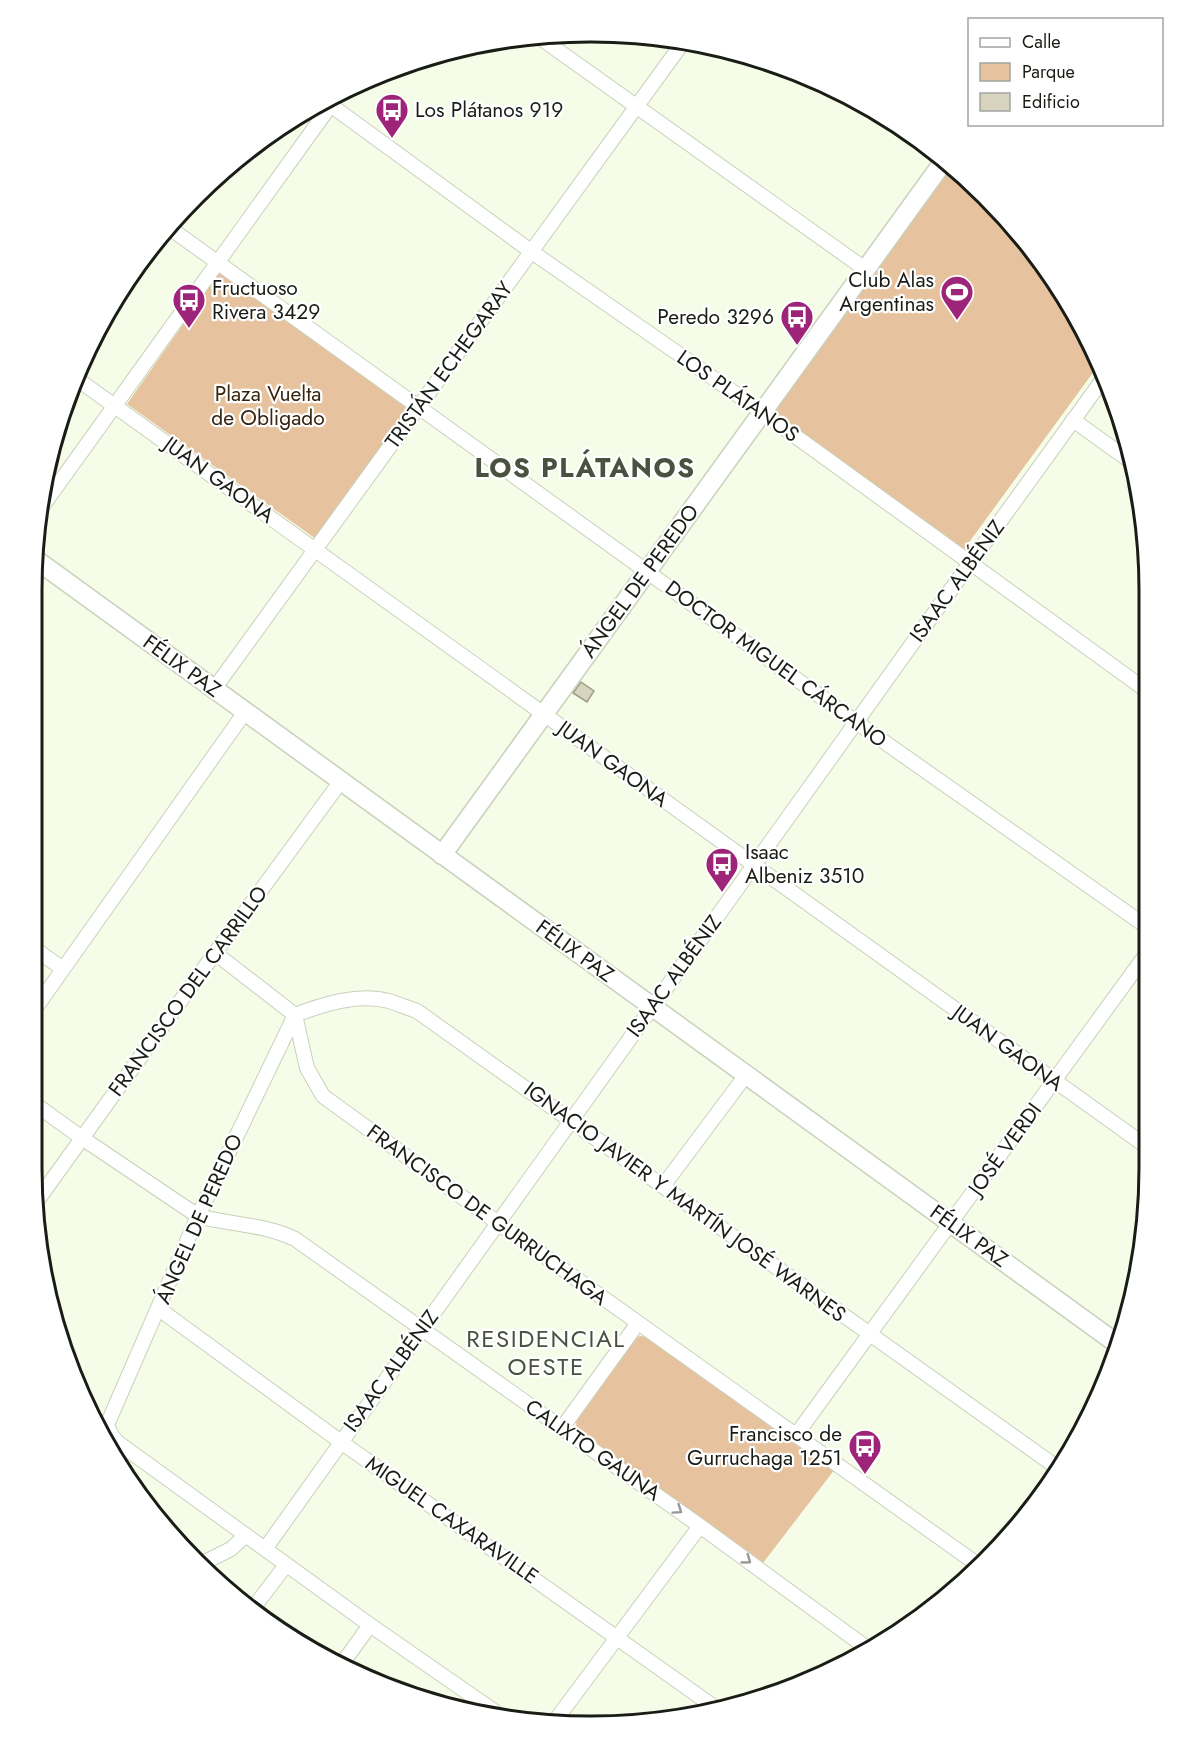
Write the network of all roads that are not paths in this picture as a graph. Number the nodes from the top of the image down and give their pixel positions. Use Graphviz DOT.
graph roads {
  1 [pos="549,44"];
  2 [pos="678,50"];
  3 [pos="337,105"];
  4 [pos="637,106"];
  5 [pos="323,111"];
  6 [pos="939,168"];
  7 [pos="175,232"];
  8 [pos="532,252"];
  9 [pos="218,263"];
  10 [pos="865,269"];
  11 [pos="83,383"];
  12 [pos="1099,385"];
  13 [pos="116,406"];
  14 [pos="418,407"];
  15 [pos="762,412"];
  16 [pos="1073,420"];
  17 [pos="1121,455"];
  18 [pos="51,495"];
  19 [pos="315,550"];
  20 [pos="970,563"];
  21 [pos="43,566"];
  22 [pos="646,571"];
  23 [pos="1139,686"];
  24 [pos="214,689"];
  25 [pos="245,712"];
  26 [pos="544,714"];
  27 [pos="856,722"];
  28 [pos="341,781"];
  29 [pos="442,855"];
  30 [pos="754,865"];
  31 [pos="1139,922"];
  32 [pos="215,953"];
  33 [pos="42,954"];
  34 [pos="1139,964"];
  35 [pos="63,969"];
  36 [pos="42,999"];
  37 [pos="652,1007"];
  38 [pos="295,1015"];
  39 [pos="746,1075"];
  40 [pos="1054,1081"];
  41 [pos="42,1109"];
  42 [pos="571,1120"];
  43 [pos="82,1138"];
  44 [pos="1139,1142"];
  45 [pos="663,1186"];
  46 [pos="43,1193"];
  47 [pos="198,1216"];
  48 [pos="498,1223"];
  49 [pos="951,1223"];
  50 [pos="159,1309"];
  51 [pos="638,1323"];
  52 [pos="422,1329"];
  53 [pos="871,1335"];
  54 [pos="1111,1340"];
  55 [pos="562,1428"];
  56 [pos="796,1435"];
  57 [pos="341,1442"];
  58 [pos="1052,1464"];
  59 [pos="700,1526"];
  60 [pos="246,1535"];
  61 [pos="265,1549"];
  62 [pos="208,1560"];
  63 [pos="973,1560"];
  64 [pos="286,1565"];
  65 [pos="257,1603"];
  66 [pos="370,1625"];
  67 [pos="617,1638"];
  68 [pos="862,1644"];
  69 [pos="346,1658"];
  70 [pos="708,1703"];
  71 [pos="486,1706"];
  72 [pos="559,1715"];
  1 -- 4 [label="street"];
  2 -- 4 [label="street, TRISTÁN ECHEGARAY"];
  3 -- 8 [label="street, LOS PLÁTANOS"];
  4 -- 8 [label="street, TRISTÁN ECHEGARAY"];
  4 -- 10 [label="street"];
  5 -- 9 [label="street"];
  6 -- 10 [label="main road, ÁNGEL DE PEREDO"];
  7 -- 9 [label="street, DOCTOR MIGUEL CÁRCANO"];
  8 -- 14 [label="street, TRISTÁN ECHEGARAY"];
  8 -- 15 [label="street, LOS PLÁTANOS"];
  9 -- 13 [label="street"];
  9 -- 14 [label="street, DOCTOR MIGUEL CÁRCANO"];
  10 -- 15 [label="main road, ÁNGEL DE PEREDO"];
  11 -- 13 [label="street, JUAN GAONA"];
  12 -- 16 [label="street, ISAAC ALBÉNIZ"];
  13 -- 18 [label="street"];
  13 -- 19 [label="street, JUAN GAONA"];
  14 -- 19 [label="street, TRISTÁN ECHEGARAY"];
  14 -- 22 [label="street, DOCTOR MIGUEL CÁRCANO"];
  15 -- 20 [label="street, LOS PLÁTANOS"];
  15 -- 22 [label="main road, ÁNGEL DE PEREDO"];
  16 -- 17 [label="street"];
  16 -- 20 [label="street, ISAAC ALBÉNIZ"];
  19 -- 24 [label="street, TRISTÁN ECHEGARAY"];
  19 -- 26 [label="street, JUAN GAONA"];
  20 -- 23 [label="street, LOS PLÁTANOS"];
  20 -- 27 [label="street, ISAAC ALBÉNIZ"];
  21 -- 24 [label="main road, FÉLIX PAZ"];
  22 -- 26 [label="main road, ÁNGEL DE PEREDO"];
  22 -- 27 [label="street, DOCTOR MIGUEL CÁRCANO"];
  24 -- 25 [label="main road, FÉLIX PAZ"];
  25 -- 28 [label="main road, FÉLIX PAZ"];
  25 -- 35 [label="street"];
  26 -- 29 [label="main road, ÁNGEL DE PEREDO"];
  26 -- 30 [label="street, JUAN GAONA"];
  27 -- 30 [label="street, ISAAC ALBÉNIZ"];
  27 -- 31 [label="street, DOCTOR MIGUEL CÁRCANO"];
  28 -- 29 [label="main road, FÉLIX PAZ"];
  28 -- 32 [label="street, FRANCISCO DEL CARRILLO"];
  29 -- 37 [label="main road, FÉLIX PAZ"];
  30 -- 37 [label="street, ISAAC ALBÉNIZ"];
  30 -- 40 [label="street, JUAN GAONA"];
  32 -- 38 [label="street"];
  32 -- 43 [label="street, FRANCISCO DEL CARRILLO"];
  33 -- 35 [label="street"];
  34 -- 40 [label="street, JOSÉ VERDI"];
  35 -- 36 [label="street"];
  37 -- 39 [label="main road, FÉLIX PAZ"];
  37 -- 42 [label="street, ISAAC ALBÉNIZ"];
  38 -- 42 [label="street, IGNACIO JAVIER Y MARTÍN JOSÉ WARNES"];
  38 -- 47 [label="street, ÁNGEL DE PEREDO"];
  38 -- 48 [label="street, FRANCISCO DE GURRUCHAGA"];
  39 -- 45 [label="street"];
  39 -- 49 [label="main road, FÉLIX PAZ"];
  40 -- 44 [label="street, JUAN GAONA"];
  40 -- 49 [label="street, JOSÉ VERDI"];
  41 -- 43 [label="street, CALIXTO GAUNA"];
  42 -- 45 [label="street, IGNACIO JAVIER Y MARTÍN JOSÉ WARNES"];
  42 -- 48 [label="street, ISAAC ALBÉNIZ"];
  43 -- 46 [label="street, FRANCISCO DEL CARRILLO"];
  43 -- 47 [label="street, CALIXTO GAUNA"];
  45 -- 53 [label="street, IGNACIO JAVIER Y MARTÍN JOSÉ WARNES"];
  47 -- 50 [label="street, ÁNGEL DE PEREDO"];
  47 -- 52 [label="street, CALIXTO GAUNA"];
  48 -- 51 [label="street, FRANCISCO DE GURRUCHAGA"];
  48 -- 52 [label="street, ISAAC ALBÉNIZ"];
  49 -- 53 [label="street, JOSÉ VERDI"];
  49 -- 54 [label="main road, FÉLIX PAZ"];
  50 -- 57 [label="street, MIGUEL CAXARAVILLE"];
  50 -- 60 [label="street, ÁNGEL DE PEREDO"];
  51 -- 55 [label="street"];
  51 -- 56 [label="street, FRANCISCO DE GURRUCHAGA"];
  52 -- 55 [label="street, CALIXTO GAUNA"];
  52 -- 57 [label="street, ISAAC ALBÉNIZ"];
  53 -- 56 [label="street, JOSÉ VERDI"];
  53 -- 58 [label="street, IGNACIO JAVIER Y MARTÍN JOSÉ WARNES"];
  55 -- 59 [label="street, CALIXTO GAUNA, one-way"];
  56 -- 63 [label="street, FRANCISCO DE GURRUCHAGA"];
  57 -- 61 [label="street, ISAAC ALBÉNIZ"];
  57 -- 67 [label="street, MIGUEL CAXARAVILLE"];
  59 -- 67 [label="street"];
  59 -- 68 [label="street, CALIXTO GAUNA, one-way"];
  60 -- 61 [label="street"];
  60 -- 62 [label="street"];
  61 -- 64 [label="street"];
  64 -- 65 [label="street"];
  64 -- 66 [label="street"];
  66 -- 69 [label="street"];
  66 -- 71 [label="street"];
  67 -- 70 [label="street, MIGUEL CAXARAVILLE"];
  67 -- 72 [label="street"];
}
